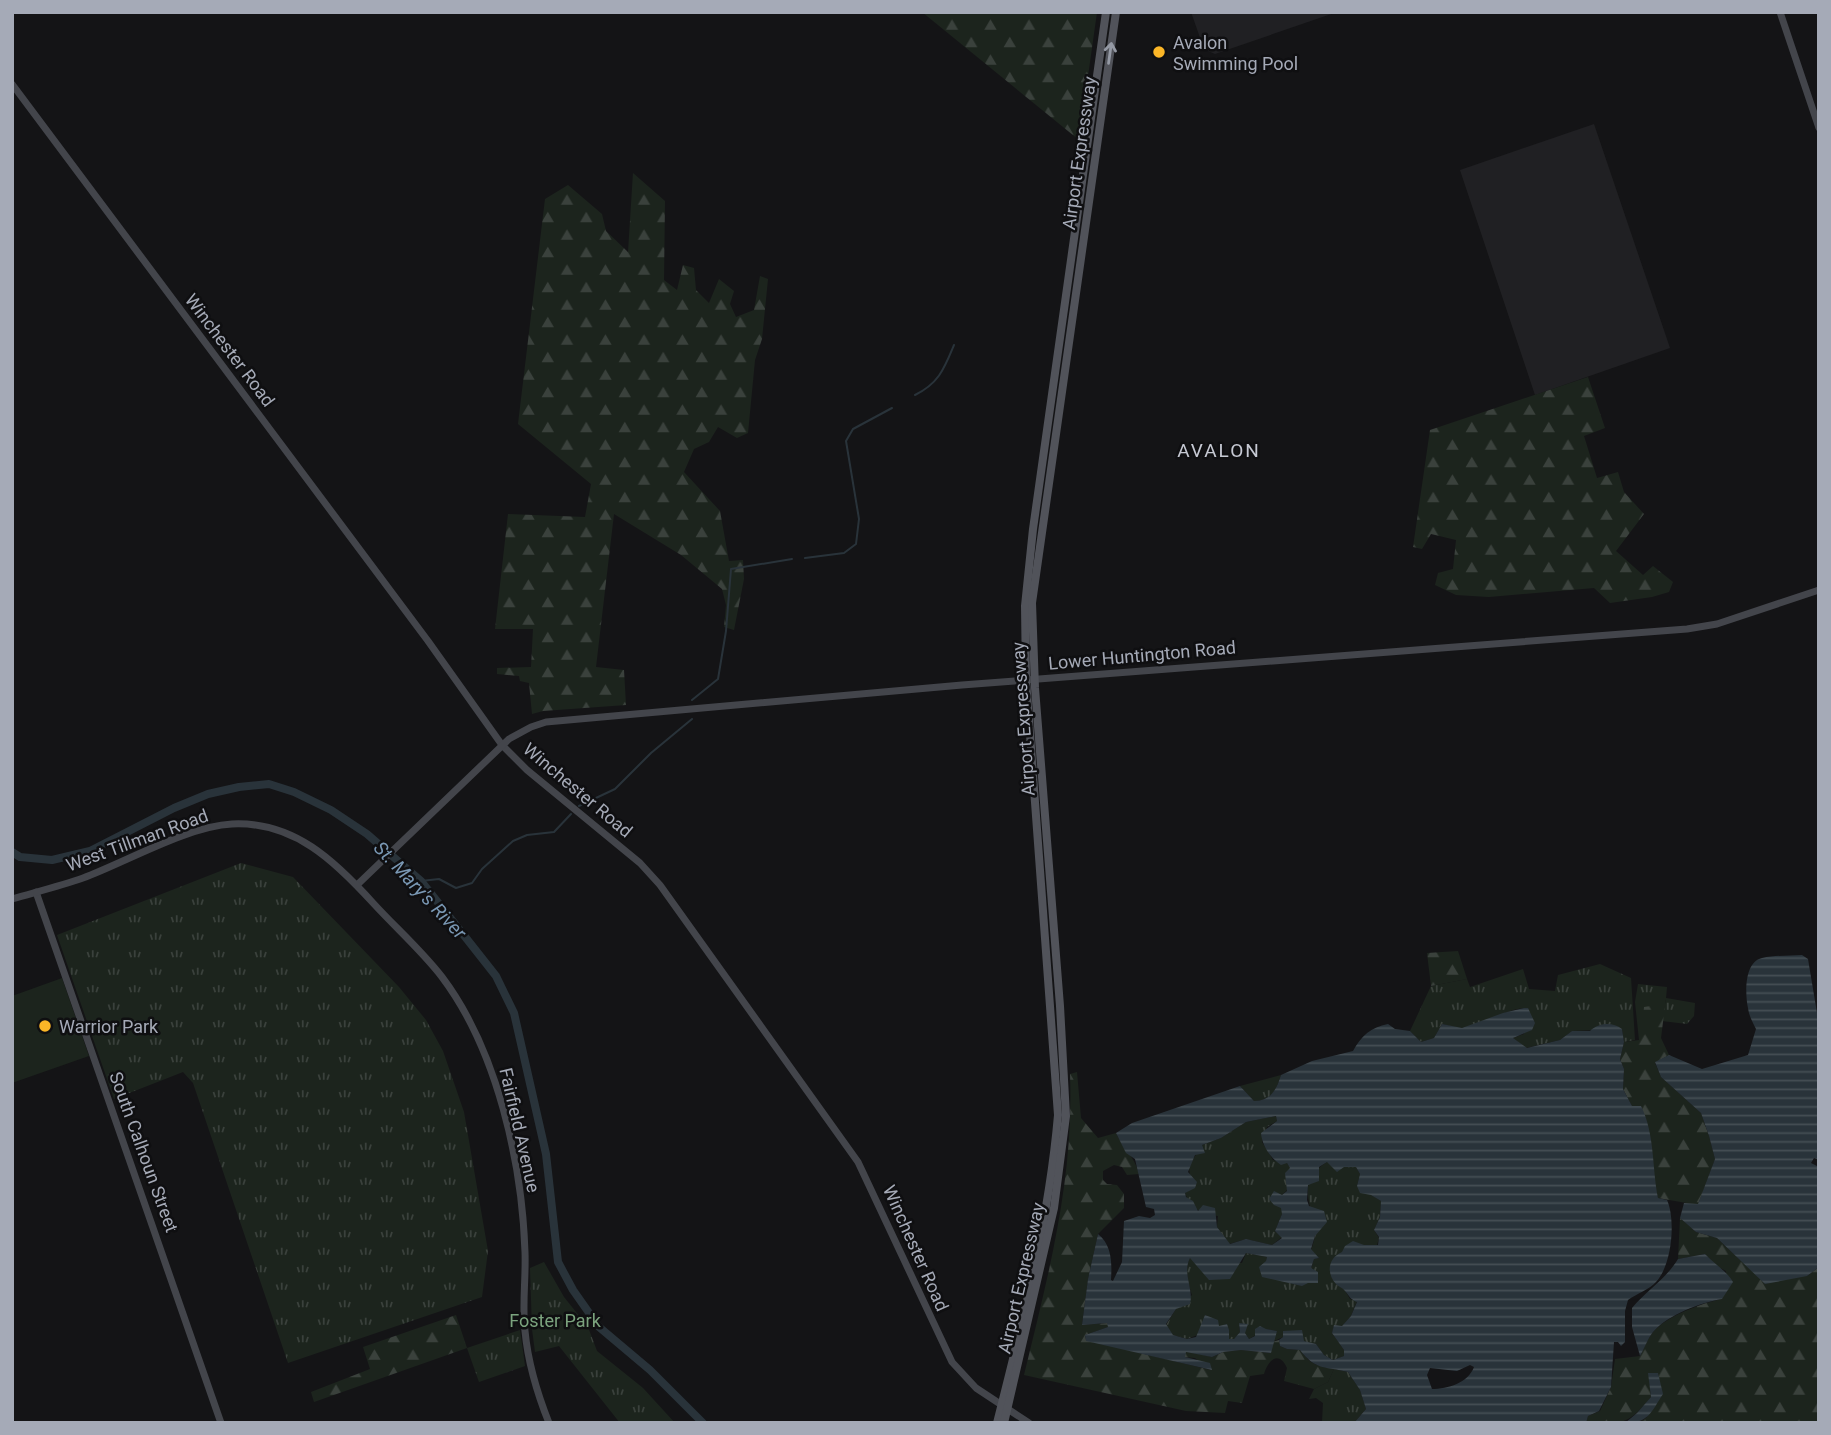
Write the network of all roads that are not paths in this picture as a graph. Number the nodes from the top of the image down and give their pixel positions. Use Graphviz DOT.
graph roads {
  1 [pos="1107,12"];
  2 [pos="1116,12"];
  3 [pos="1780,12"];
  4 [pos="12,84"];
  5 [pos="1819,128"];
  6 [pos="1819,590"];
  7 [pos="1030,680"];
  8 [pos="502,745"];
  9 [pos="357,885"];
  10 [pos="36,892"];
  11 [pos="12,899"];
  12 [pos="1004,1408"];
  13 [pos="221,1423"];
  14 [pos="549,1423"];
  15 [pos="997,1423"];
  16 [pos="1004,1423"];
  17 [pos="1028,1423"];
  1 -- 7 [label="main road, Airport Expressway"];
  7 -- 2 [label="main road, Airport Expressway, one-way"];
  3 -- 5 [label="main road"];
  4 -- 8 [label="main road, Winchester Road"];
  6 -- 7 [label="main road, Lower Huntington Road"];
  7 -- 8 [label="main road, Lower Huntington Road"];
  7 -- 12 [label="main road, Airport Expressway"];
  8 -- 9 [label="main road, Lower Huntington Road"];
  8 -- 12 [label="main road, Winchester Road"];
  9 -- 10 [label="main road, West Tillman Road"];
  9 -- 14 [label="main road, Fairfield Avenue"];
  10 -- 11 [label="main road, West Tillman Road"];
  10 -- 13 [label="main road, South Calhoun Street"];
  12 -- 15 [label="main road, Airport Expressway"];
  12 -- 16 [label="main road, Airport Expressway"];
  12 -- 17 [label="main road, Winchester Road"];
}
